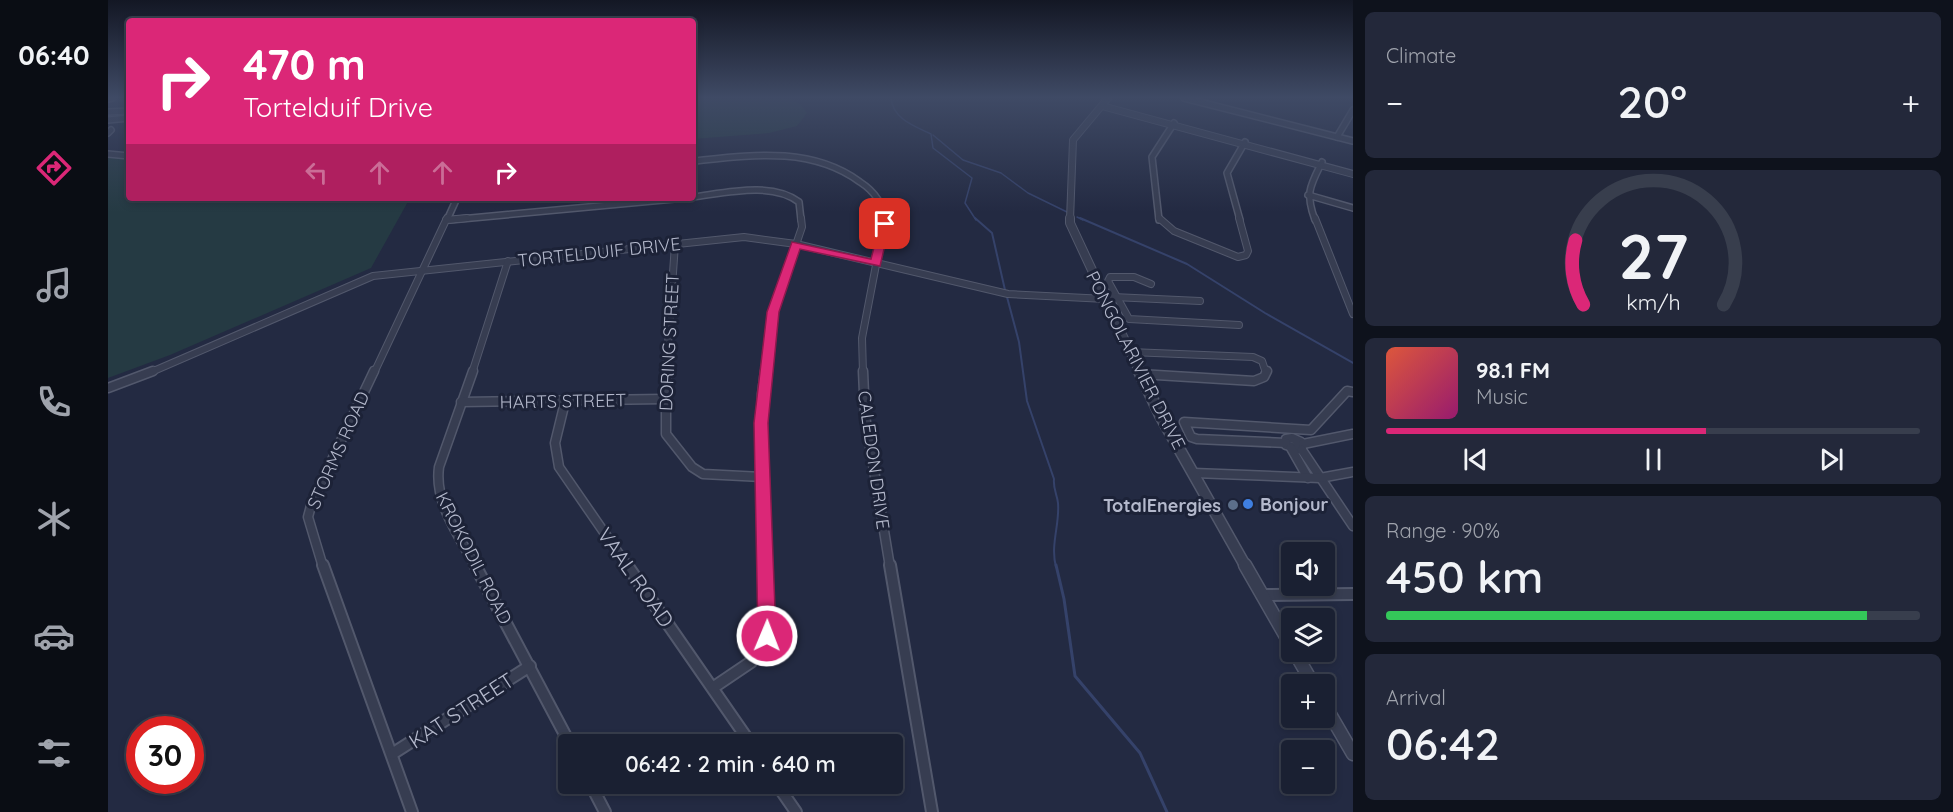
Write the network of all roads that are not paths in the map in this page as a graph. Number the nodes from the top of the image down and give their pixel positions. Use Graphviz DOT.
graph roads {
  1 [pos="1076,136"];
  2 [pos="1166,136"];
  3 [pos="1218,136"];
  4 [pos="1333,136"];
  5 [pos="1337,137"];
  6 [pos="1353,141"];
  7 [pos="1245,143"];
  8 [pos="108,153"];
  9 [pos="126,156"];
  10 [pos="696,161"];
  11 [pos="1321,164"];
  12 [pos="1353,173"];
  13 [pos="1308,195"];
  14 [pos="696,197"];
  15 [pos="456,201"];
  16 [pos="652,201"];
  17 [pos="1353,208"];
  18 [pos="446,220"];
  19 [pos="675,244"];
  20 [pos="796,244"];
  21 [pos="508,261"];
  22 [pos="876,263"];
  23 [pos="423,270"];
  24 [pos="1151,284"];
  25 [pos="1167,292"];
  26 [pos="1116,297"];
  27 [pos="1106,298"];
  28 [pos="1171,300"];
  29 [pos="1200,301"];
  30 [pos="1353,314"];
  31 [pos="1239,325"];
  32 [pos="1130,352"];
  33 [pos="1140,374"];
  34 [pos="108,388"];
  35 [pos="1353,392"];
  36 [pos="664,399"];
  37 [pos="461,402"];
  38 [pos="565,402"];
  39 [pos="1284,430"];
  40 [pos="1353,434"];
  41 [pos="1289,443"];
  42 [pos="1303,447"];
  43 [pos="1353,472"];
  44 [pos="1194,473"];
  45 [pos="762,477"];
  46 [pos="1308,478"];
  47 [pos="1320,478"];
  48 [pos="1353,526"];
  49 [pos="1353,594"];
  50 [pos="1262,596"];
  51 [pos="1281,628"];
  52 [pos="530,666"];
  53 [pos="714,687"];
  54 [pos="1335,723"];
  55 [pos="565,734"];
  56 [pos="745,734"];
  57 [pos="392,754"];
  58 [pos="1353,754"];
  59 [pos="596,794"];
  60 [pos="783,794"];
  61 [pos="412,812"];
  62 [pos="605,812"];
  63 [pos="795,812"];
  64 [pos="932,812"];
  1 -- 27 [label="street, PONGOLARIVIER DRIVE"];
  2 -- 7 [label="street"];
  3 -- 7 [label="street"];
  4 -- 5 [label="street"];
  5 -- 6 [label="street"];
  7 -- 11 [label="street"];
  8 -- 9 [label="street"];
  10 -- 22 [label="street, CALEDON DRIVE"];
  11 -- 12 [label="street"];
  11 -- 13 [label="street"];
  13 -- 17 [label="street"];
  13 -- 30 [label="street"];
  14 -- 20 [label="street"];
  15 -- 18 [label="street, STORMS ROAD"];
  16 -- 18 [label="street"];
  18 -- 23 [label="street, STORMS ROAD"];
  19 -- 20 [label="street, TORTELDUIF DRIVE"];
  19 -- 21 [label="street, TORTELDUIF DRIVE"];
  19 -- 36 [label="street, DORING STREET"];
  20 -- 22 [label="street, TORTELDUIF DRIVE"];
  20 -- 45 [label="street"];
  21 -- 23 [label="street, TORTELDUIF DRIVE"];
  21 -- 37 [label="street, KROKODIL ROAD"];
  22 -- 27 [label="street, TORTELDUIF DRIVE"];
  22 -- 64 [label="street, CALEDON DRIVE"];
  23 -- 34 [label="street, TORTELDUIF DRIVE"];
  23 -- 57 [label="street, STORMS ROAD"];
  24 -- 26 [label="street"];
  25 -- 28 [label="street"];
  26 -- 27 [label="street, TORTELDUIF DRIVE"];
  26 -- 28 [label="street, TORTELDUIF DRIVE"];
  26 -- 31 [label="street"];
  27 -- 32 [label="street, PONGOLARIVIER DRIVE"];
  28 -- 29 [label="street, TORTELDUIF DRIVE"];
  32 -- 33 [label="street, PONGOLARIVIER DRIVE"];
  32 -- 33 [label="street"];
  33 -- 44 [label="street, PONGOLARIVIER DRIVE"];
  35 -- 39 [label="street"];
  36 -- 38 [label="street, HARTS STREET"];
  36 -- 45 [label="street, DORING STREET"];
  37 -- 38 [label="street, HARTS STREET"];
  37 -- 52 [label="street, KROKODIL ROAD"];
  38 -- 53 [label="street, VAAL ROAD"];
  39 -- 41 [label="street"];
  39 -- 41 [label="street"];
  40 -- 42 [label="street"];
  41 -- 42 [label="street"];
  41 -- 46 [label="street"];
  42 -- 47 [label="street"];
  43 -- 47 [label="street"];
  44 -- 46 [label="street"];
  44 -- 50 [label="street, PONGOLARIVIER DRIVE"];
  45 -- 53 [label="street"];
  46 -- 47 [label="street"];
  47 -- 48 [label="street"];
  49 -- 50 [label="street"];
  50 -- 51 [label="street, PONGOLARIVIER DRIVE"];
  52 -- 55 [label="street, KROKODIL ROAD"];
  52 -- 57 [label="street, KAT STREET"];
  53 -- 56 [label="street, VAAL ROAD"];
  54 -- 58 [label="street"];
  57 -- 61 [label="street, STORMS ROAD"];
  59 -- 62 [label="street"];
  60 -- 63 [label="street"];
}
